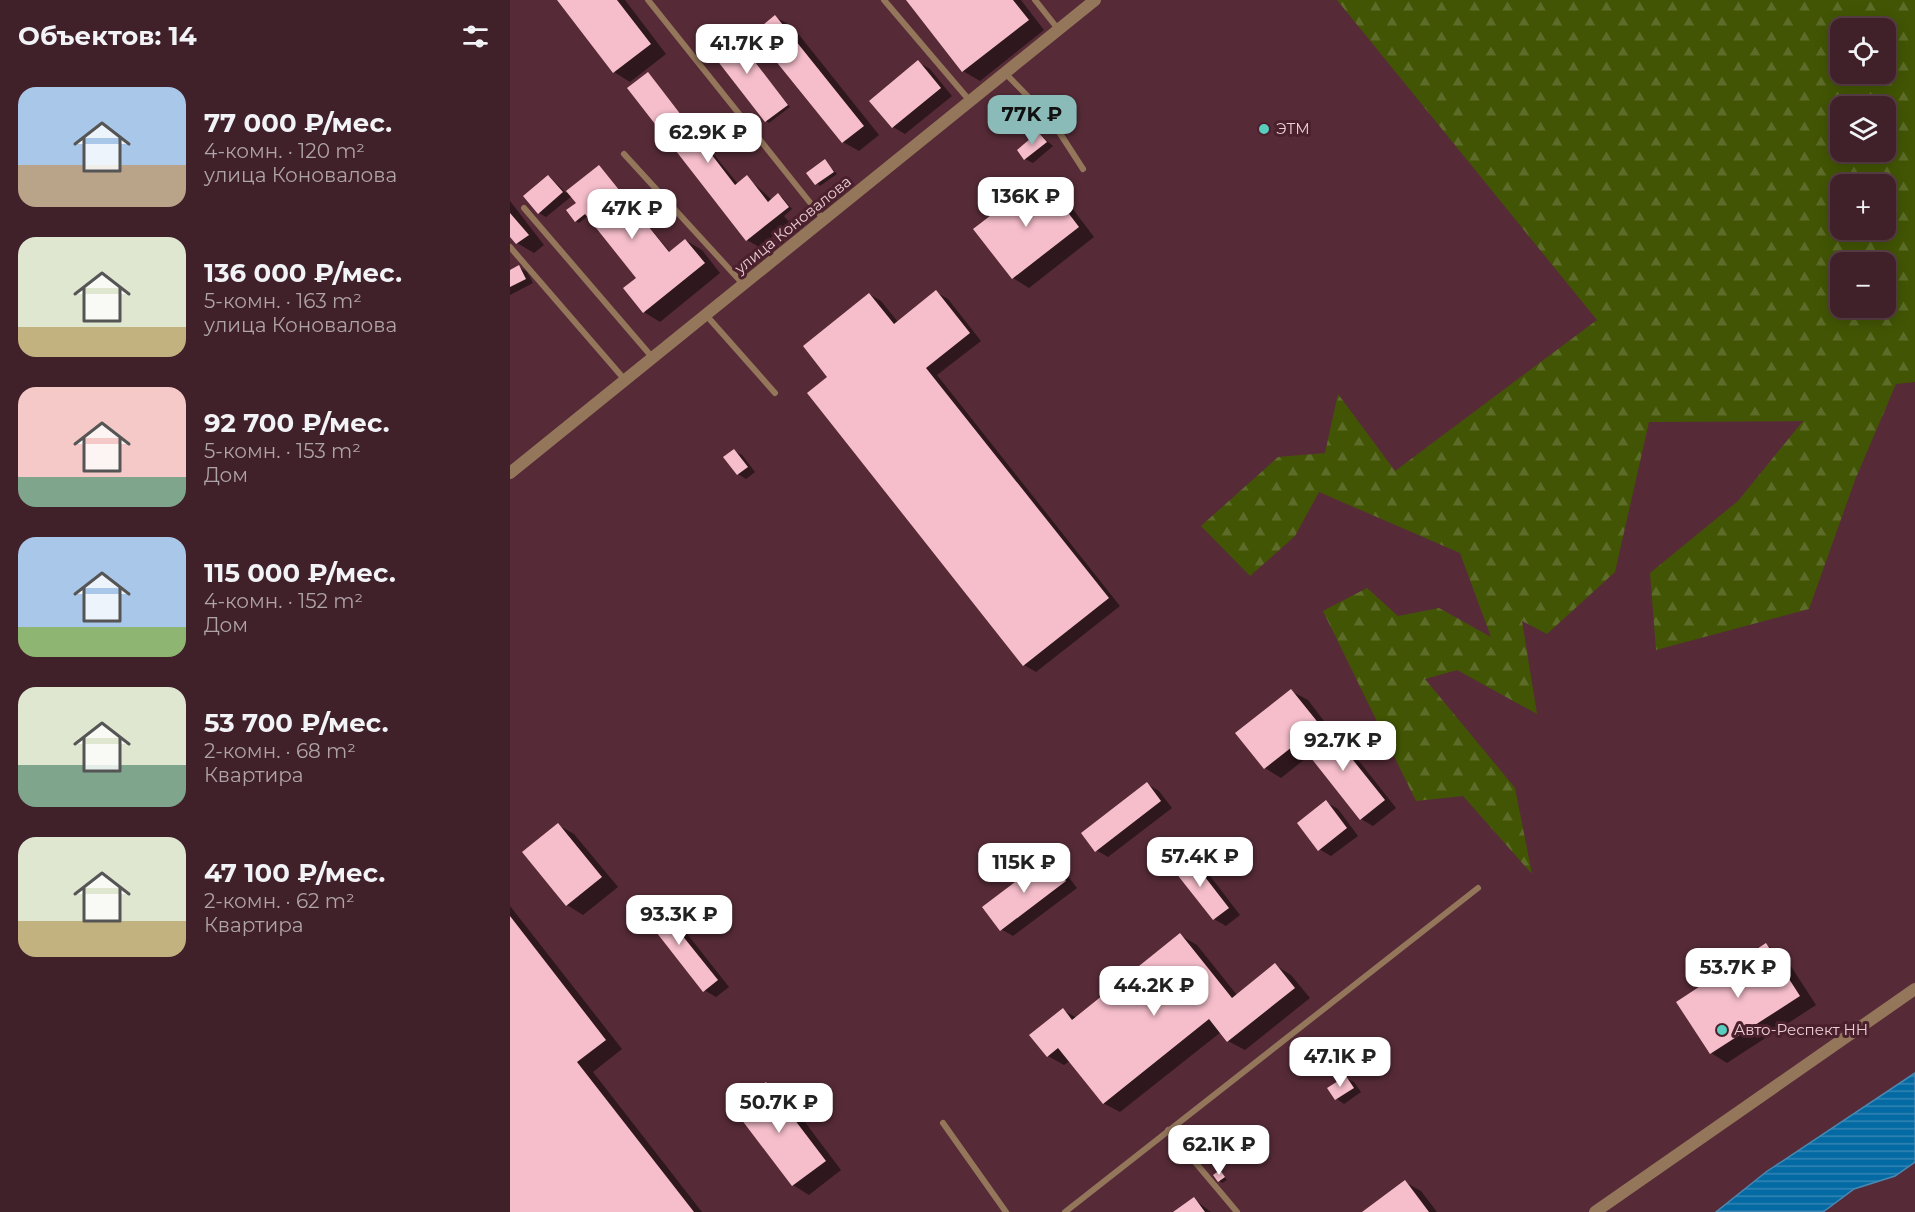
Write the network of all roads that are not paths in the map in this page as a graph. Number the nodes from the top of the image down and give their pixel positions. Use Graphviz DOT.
graph roads {
  1 [pos="648,0"];
  2 [pos="884,0"];
  3 [pos="1035,0"];
  4 [pos="1095,0"];
  5 [pos="1059,30"];
  6 [pos="1005,73"];
  7 [pos="970,102"];
  8 [pos="624,153"];
  9 [pos="1083,169"];
  10 [pos="524,208"];
  11 [pos="824,220"];
  12 [pos="510,247"];
  13 [pos="744,284"];
  14 [pos="706,315"];
  15 [pos="653,358"];
  16 [pos="625,380"];
  17 [pos="775,393"];
  18 [pos="510,473"];
  19 [pos="1479,888"];
  20 [pos="1915,989"];
  21 [pos="943,1123"];
  22 [pos="1168,1130"];
  23 [pos="1006,1212"];
  24 [pos="1065,1212"];
  25 [pos="1237,1212"];
  26 [pos="1595,1212"];
  1 -- 11 [label="lane"];
  2 -- 7 [label="lane"];
  3 -- 5 [label="lane"];
  4 -- 5 [label="street, улица Коновалова"];
  5 -- 6 [label="street, улица Коновалова"];
  6 -- 7 [label="street, улица Коновалова"];
  6 -- 9 [label="lane"];
  7 -- 11 [label="street, улица Коновалова"];
  8 -- 13 [label="lane"];
  10 -- 15 [label="lane"];
  11 -- 13 [label="street, улица Коновалова"];
  12 -- 16 [label="lane"];
  13 -- 14 [label="street, улица Коновалова"];
  14 -- 15 [label="street, улица Коновалова"];
  14 -- 17 [label="lane"];
  15 -- 16 [label="street, улица Коновалова"];
  16 -- 18 [label="street, улица Коновалова"];
  19 -- 22 [label="lane"];
  20 -- 26 [label="street"];
  21 -- 23 [label="lane"];
  22 -- 24 [label="lane"];
  22 -- 25 [label="lane"];
}
